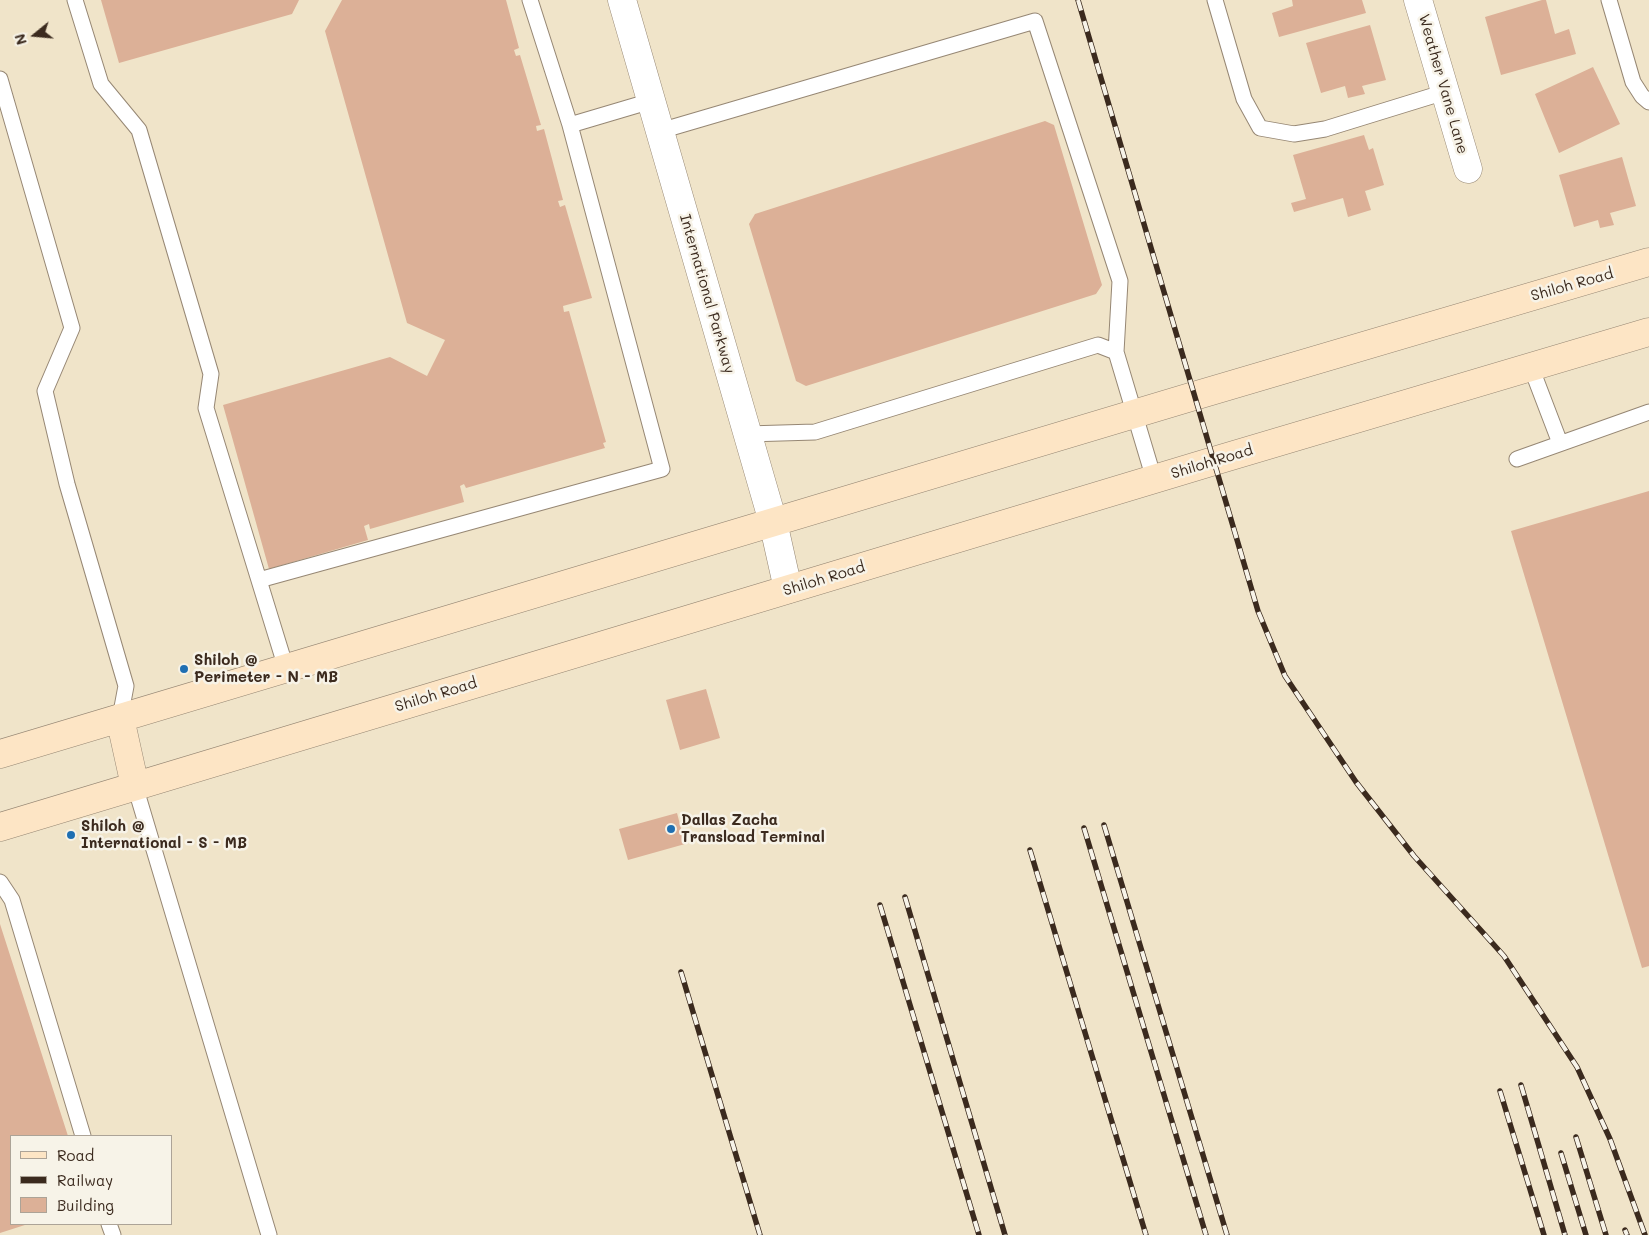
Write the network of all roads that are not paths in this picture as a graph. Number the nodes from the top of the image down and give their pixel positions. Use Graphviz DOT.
graph roads {
  1 [pos="76,0"];
  2 [pos="530,0"];
  3 [pos="622,0"];
  4 [pos="1215,0"];
  5 [pos="1418,0"];
  6 [pos="1609,0"];
  7 [pos="0,79"];
  8 [pos="1445,92"];
  9 [pos="652,101"];
  10 [pos="1649,102"];
  11 [pos="570,125"];
  12 [pos="660,131"];
  13 [pos="1468,169"];
  14 [pos="1649,262"];
  15 [pos="1649,332"];
  16 [pos="1116,352"];
  17 [pos="1531,367"];
  18 [pos="1649,412"];
  19 [pos="1134,414"];
  20 [pos="747,434"];
  21 [pos="1560,443"];
  22 [pos="1517,459"];
  23 [pos="1154,479"];
  24 [pos="772,522"];
  25 [pos="259,580"];
  26 [pos="788,589"];
  27 [pos="286,668"];
  28 [pos="120,718"];
  29 [pos="0,754"];
  30 [pos="135,786"];
  31 [pos="0,827"];
  32 [pos="0,882"];
  33 [pos="6,902"];
  34 [pos="83,1135"];
  35 [pos="269,1235"];
  1 -- 25 [label="lane"];
  2 -- 11 [label="lane"];
  3 -- 9 [label="street, International Parkway"];
  4 -- 8 [label="lane"];
  5 -- 8 [label="street, Weather Vane Lane"];
  6 -- 10 [label="lane"];
  7 -- 28 [label="lane"];
  8 -- 13 [label="street, Weather Vane Lane"];
  9 -- 11 [label="lane"];
  9 -- 12 [label="street, International Parkway"];
  11 -- 25 [label="lane"];
  12 -- 16 [label="lane"];
  12 -- 20 [label="street, International Parkway"];
  14 -- 19 [label="main road, Shiloh Road"];
  15 -- 17 [label="main road, Shiloh Road"];
  16 -- 19 [label="lane"];
  16 -- 20 [label="lane"];
  17 -- 21 [label="lane"];
  17 -- 23 [label="main road, Shiloh Road"];
  18 -- 21 [label="lane"];
  19 -- 23 [label="lane"];
  19 -- 24 [label="main road, Shiloh Road"];
  20 -- 24 [label="street, International Parkway"];
  21 -- 22 [label="lane"];
  23 -- 26 [label="main road, Shiloh Road"];
  24 -- 26 [label="street, International Parkway"];
  24 -- 27 [label="main road, Shiloh Road"];
  25 -- 27 [label="lane"];
  26 -- 30 [label="main road, Shiloh Road"];
  27 -- 28 [label="main road, Shiloh Road"];
  28 -- 29 [label="main road, Shiloh Road"];
  28 -- 30 [label="main road"];
  30 -- 31 [label="main road, Shiloh Road"];
  30 -- 35 [label="lane"];
  32 -- 33 [label="lane"];
  33 -- 34 [label="lane"];
}
